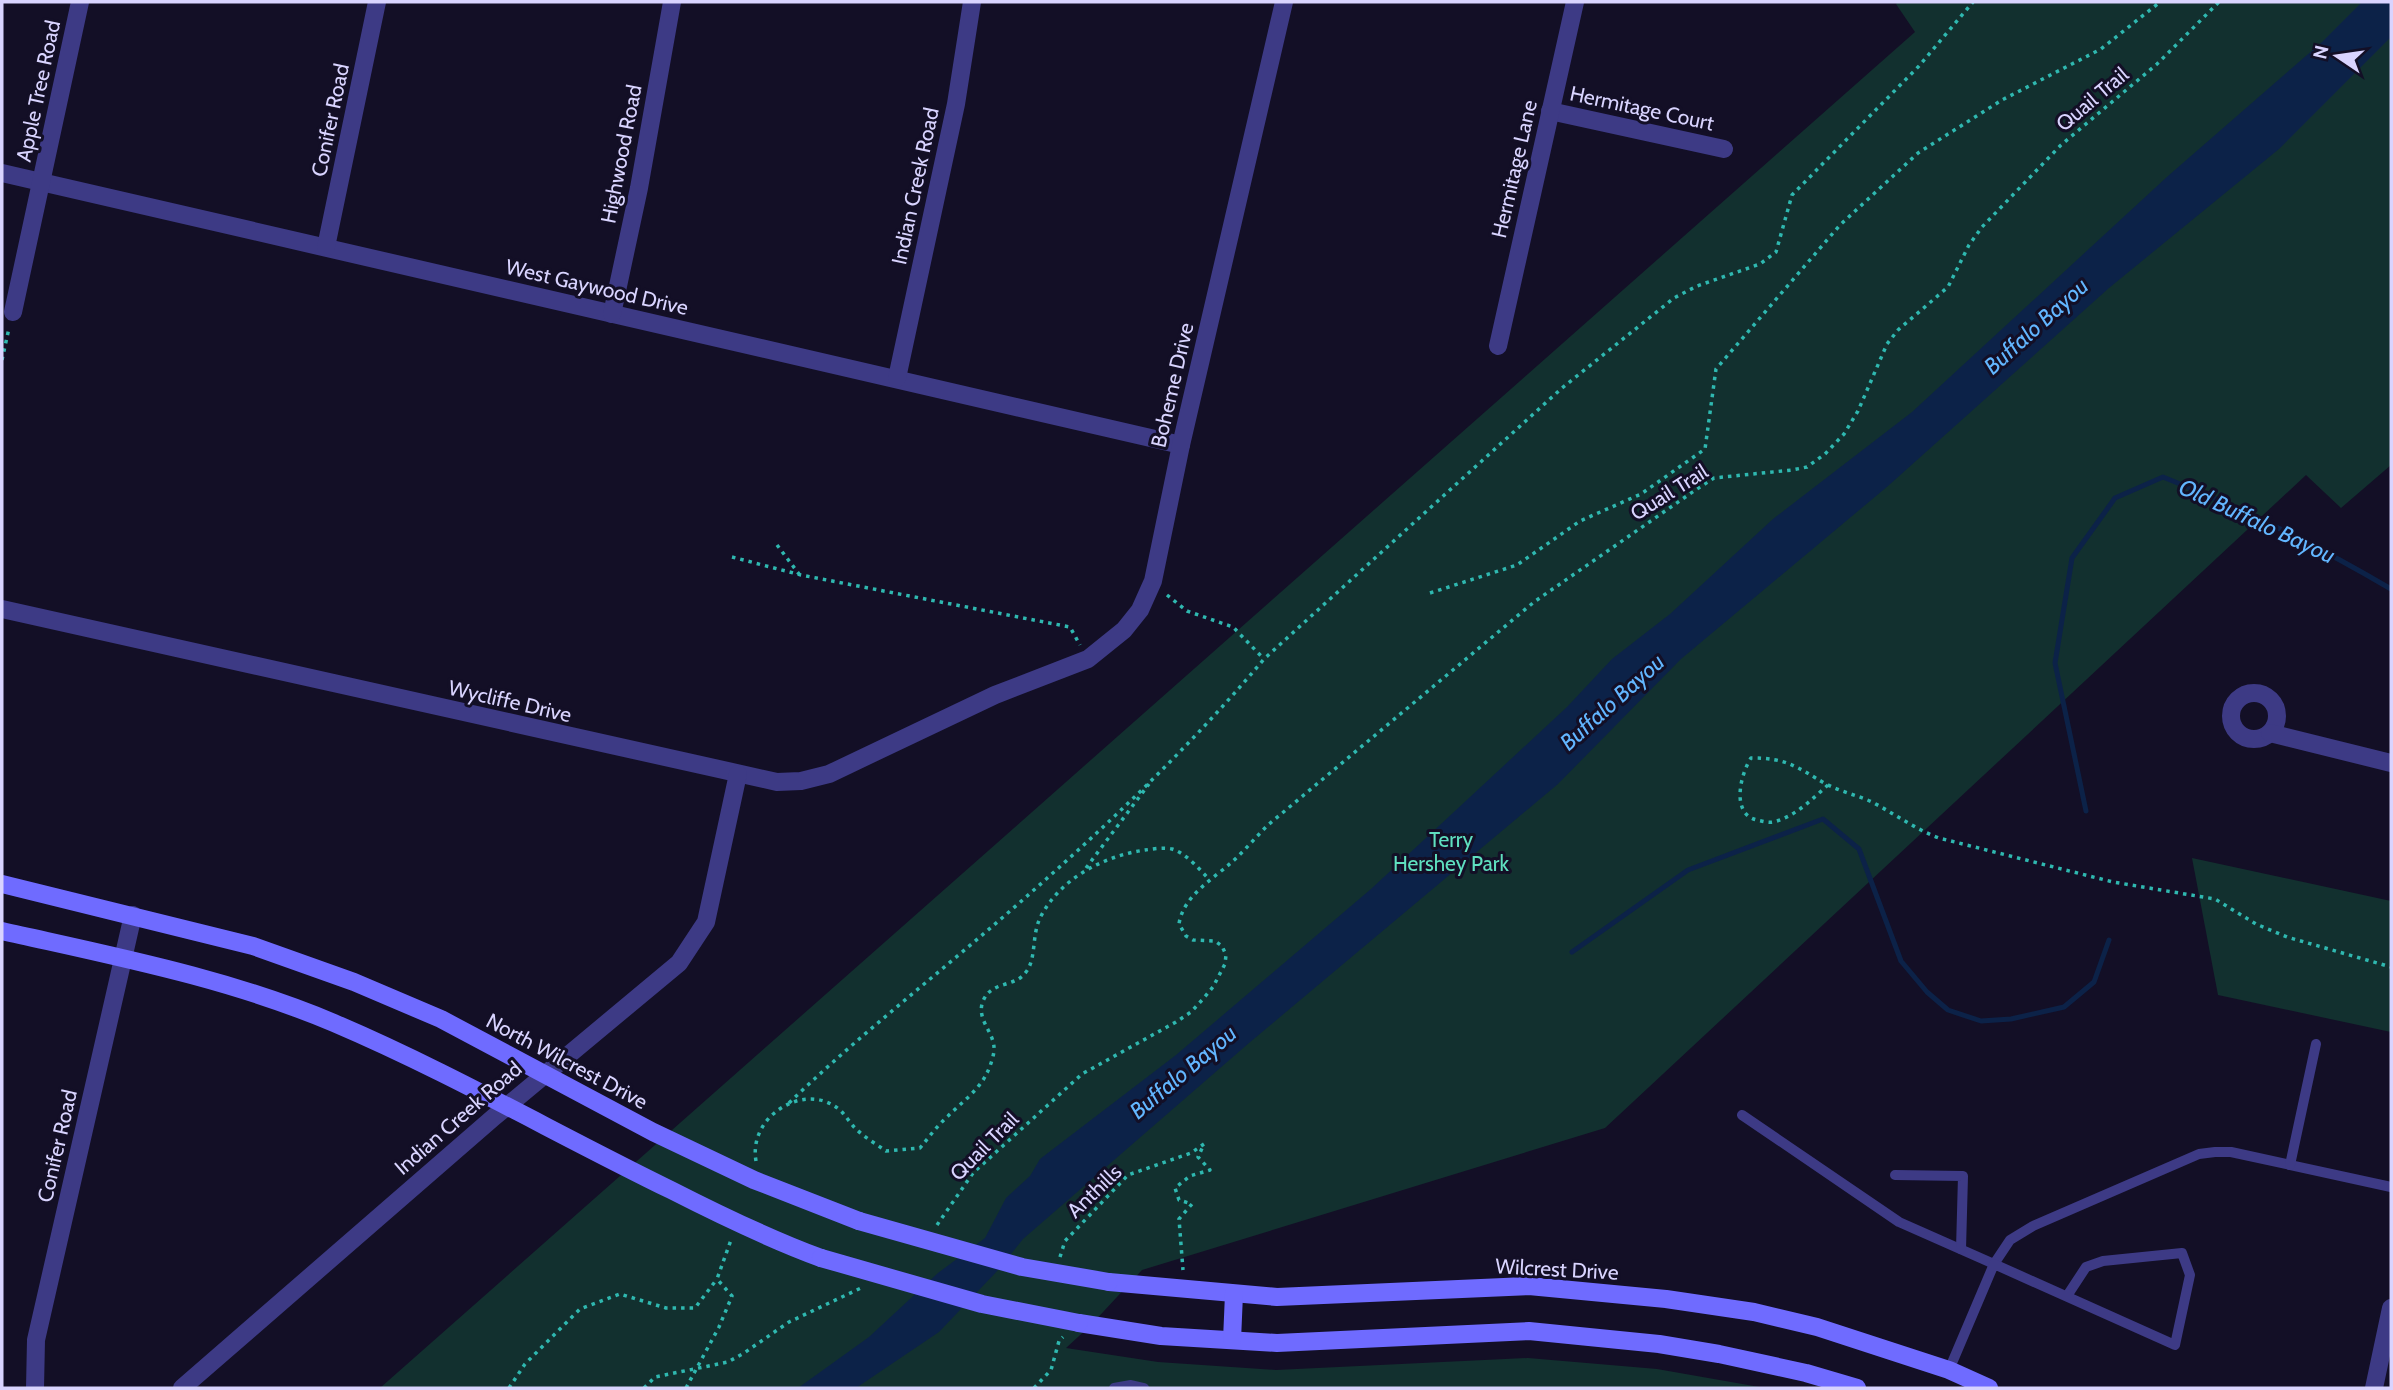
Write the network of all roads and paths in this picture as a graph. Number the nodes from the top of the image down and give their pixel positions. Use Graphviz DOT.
graph roads {
  1 [pos="80,2"];
  2 [pos="377,2"];
  3 [pos="672,2"];
  4 [pos="972,2"];
  5 [pos="1284,2"];
  6 [pos="1574,2"];
  7 [pos="1973,2"];
  8 [pos="2160,2"];
  9 [pos="2219,2"];
  10 [pos="1550,111"];
  11 [pos="1724,149"];
  12 [pos="2,173"];
  13 [pos="42,182"];
  14 [pos="326,247"];
  15 [pos="13,312"];
  16 [pos="612,314"];
  17 [pos="1498,346"];
  18 [pos="2,360"];
  19 [pos="897,378"];
  20 [pos="1181,444"];
  21 [pos="777,545"];
  22 [pos="732,557"];
  23 [pos="801,575"];
  24 [pos="1153,581"];
  25 [pos="1430,593"];
  26 [pos="2,609"];
  27 [pos="1088,659"];
  28 [pos="1264,659"];
  29 [pos="995,695"];
  30 [pos="2270,733"];
  31 [pos="2391,762"];
  32 [pos="738,774"];
  33 [pos="1155,777"];
  34 [pos="1828,785"];
  35 [pos="1084,870"];
  36 [pos="1209,879"];
  37 [pos="2,884"];
  38 [pos="133,915"];
  39 [pos="2,931"];
  40 [pos="124,959"];
  41 [pos="2391,967"];
  42 [pos="2316,1044"];
  43 [pos="545,1074"];
  44 [pos="789,1103"];
  45 [pos="506,1106"];
  46 [pos="1742,1115"];
  47 [pos="2290,1165"];
  48 [pos="1895,1175"];
  49 [pos="754,1180"];
  50 [pos="2391,1187"];
  51 [pos="736,1222"];
  52 [pos="929,1233"];
  53 [pos="1961,1249"];
  54 [pos="1055,1263"];
  55 [pos="1994,1264"];
  56 [pos="717,1279"];
  57 [pos="1109,1282"];
  58 [pos="864,1286"];
  59 [pos="1183,1289"];
  60 [pos="1234,1294"];
  61 [pos="2067,1296"];
  62 [pos="2391,1308"];
  63 [pos="1079,1323"];
  64 [pos="1052,1337"];
  65 [pos="1232,1340"];
  66 [pos="1059,1341"];
  67 [pos="699,1366"];
  68 [pos="1949,1370"];
  69 [pos="34,1388"];
  70 [pos="182,1388"];
  71 [pos="509,1388"];
  72 [pos="644,1388"];
  73 [pos="687,1388"];
  74 [pos="1034,1388"];
  75 [pos="1114,1388"];
  76 [pos="1144,1388"];
  77 [pos="1857,1388"];
  78 [pos="1989,1388"];
  79 [pos="2374,1388"];
  1 -- 13 [label="street, Apple Tree Road"];
  2 -- 14 [label="street, Conifer Road"];
  3 -- 16 [label="street, Highwood Road"];
  4 -- 19 [label="street, Indian Creek Road"];
  5 -- 20 [label="street, Boheme Drive"];
  6 -- 10 [label="street, Hermitage Lane"];
  7 -- 28 [label="path"];
  8 -- 25 [label="path"];
  9 -- 36 [label="path, Quail Trail"];
  10 -- 11 [label="street, Hermitage Court"];
  10 -- 17 [label="street, Hermitage Lane"];
  12 -- 13 [label="street, West Gaywood Drive"];
  13 -- 14 [label="street, West Gaywood Drive"];
  13 -- 15 [label="street, Apple Tree Road"];
  14 -- 16 [label="street, West Gaywood Drive"];
  15 -- 18 [label="path"];
  16 -- 19 [label="street, West Gaywood Drive"];
  19 -- 20 [label="street, West Gaywood Drive"];
  20 -- 24 [label="street, Boheme Drive"];
  21 -- 23 [label="path"];
  22 -- 23 [label="path"];
  23 -- 27 [label="path"];
  24 -- 27 [label="street, Boheme Drive"];
  24 -- 28 [label="path"];
  26 -- 32 [label="street, Wycliffe Drive"];
  27 -- 29 [label="street, Boheme Drive"];
  28 -- 33 [label="path"];
  29 -- 32 [label="street, Wycliffe Drive"];
  30 -- 31 [label="street"];
  32 -- 43 [label="street, Indian Creek Road"];
  33 -- 35 [label="path"];
  33 -- 44 [label="path"];
  34 -- 34 [label="path"];
  34 -- 41 [label="path"];
  35 -- 36 [label="path"];
  35 -- 44 [label="path"];
  36 -- 52 [label="path, Quail Trail"];
  37 -- 38 [label="main road, North Wilcrest Drive"];
  38 -- 40 [label="street, Conifer Road"];
  38 -- 43 [label="main road, North Wilcrest Drive"];
  39 -- 40 [label="main road"];
  40 -- 45 [label="main road"];
  40 -- 69 [label="street, Conifer Road"];
  42 -- 47 [label="lane"];
  43 -- 45 [label="street, Indian Creek Road"];
  43 -- 49 [label="main road, North Wilcrest Drive"];
  44 -- 49 [label="path"];
  45 -- 51 [label="main road"];
  45 -- 70 [label="street, Indian Creek Road"];
  46 -- 53 [label="lane"];
  47 -- 50 [label="lane"];
  47 -- 55 [label="lane"];
  48 -- 53 [label="lane"];
  49 -- 57 [label="main road, North Wilcrest Drive, bridge"];
  51 -- 56 [label="path"];
  51 -- 63 [label="main road, bridge"];
  53 -- 55 [label="lane"];
  54 -- 59 [label="path, Anthills"];
  55 -- 61 [label="lane"];
  55 -- 68 [label="lane"];
  56 -- 67 [label="path"];
  56 -- 71 [label="path"];
  57 -- 59 [label="main road, Wilcrest Drive"];
  58 -- 67 [label="path"];
  59 -- 60 [label="main road, Wilcrest Drive"];
  60 -- 65 [label="main road"];
  60 -- 68 [label="main road, Wilcrest Drive"];
  61 -- 61 [label="lane"];
  62 -- 79 [label="street"];
  63 -- 65 [label="main road"];
  63 -- 66 [label="path"];
  64 -- 66 [label="path"];
  65 -- 77 [label="main road"];
  66 -- 74 [label="path"];
  67 -- 72 [label="path"];
  67 -- 73 [label="path"];
  68 -- 78 [label="main road, Wilcrest Drive"];
  75 -- 76 [label="lane"];
}
